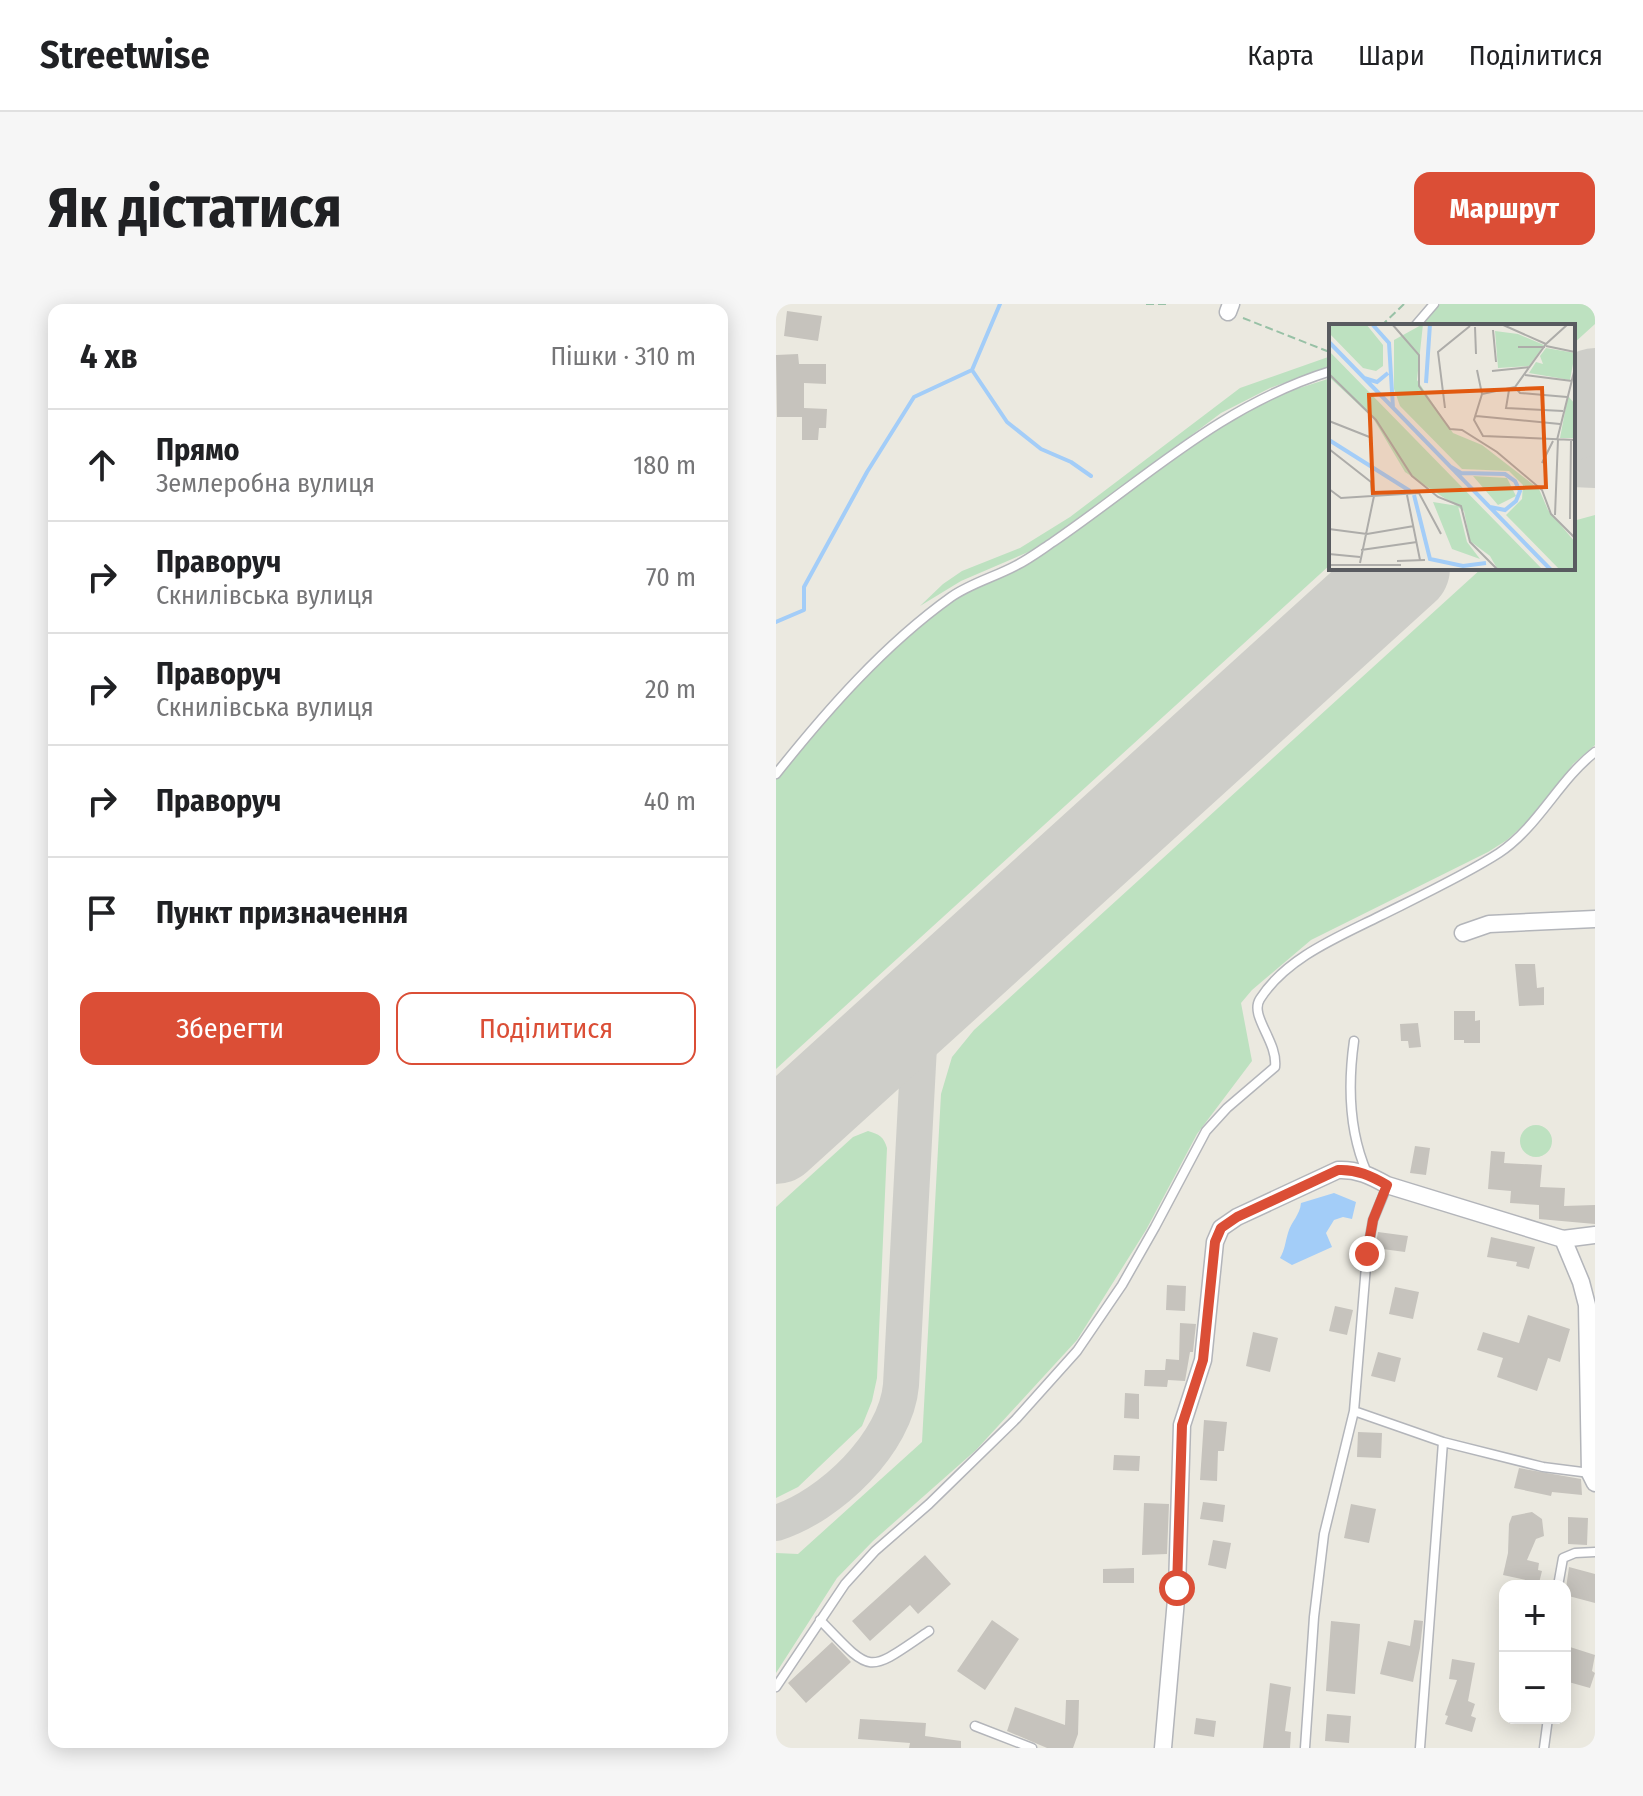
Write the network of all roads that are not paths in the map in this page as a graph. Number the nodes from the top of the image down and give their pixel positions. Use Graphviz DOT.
graph roads {
  1 [pos="1434,304"];
  2 [pos="1417,324"];
  3 [pos="1329,372"];
  4 [pos="1595,752"];
  5 [pos="776,774"];
  6 [pos="1595,919"];
  7 [pos="1463,933"];
  8 [pos="1354,1041"];
  9 [pos="1367,1174"];
  10 [pos="1387,1185"];
  11 [pos="1595,1235"];
  12 [pos="1563,1239"];
  13 [pos="1354,1411"];
  14 [pos="1443,1442"];
  15 [pos="1592,1478"];
  16 [pos="1595,1552"];
  17 [pos="1559,1580"];
  18 [pos="820,1620"];
  19 [pos="929,1631"];
  20 [pos="776,1687"];
  21 [pos="1547,1724"];
  22 [pos="975,1726"];
  23 [pos="1032,1748"];
  24 [pos="1163,1748"];
  25 [pos="1305,1748"];
  26 [pos="1420,1748"];
  27 [pos="1544,1748"];
  1 -- 2 [label="lane"];
  3 -- 5 [label="lane"];
  4 -- 18 [label="lane"];
  6 -- 7 [label="street"];
  8 -- 9 [label="lane"];
  9 -- 10 [label="street"];
  9 -- 24 [label="street"];
  10 -- 12 [label="street"];
  10 -- 13 [label="lane"];
  11 -- 12 [label="street"];
  12 -- 15 [label="street"];
  13 -- 14 [label="lane"];
  13 -- 25 [label="lane"];
  14 -- 15 [label="lane"];
  14 -- 26 [label="lane"];
  16 -- 17 [label="lane"];
  18 -- 19 [label="lane"];
  18 -- 20 [label="lane"];
  21 -- 27 [label="lane"];
  22 -- 23 [label="lane"];
}
